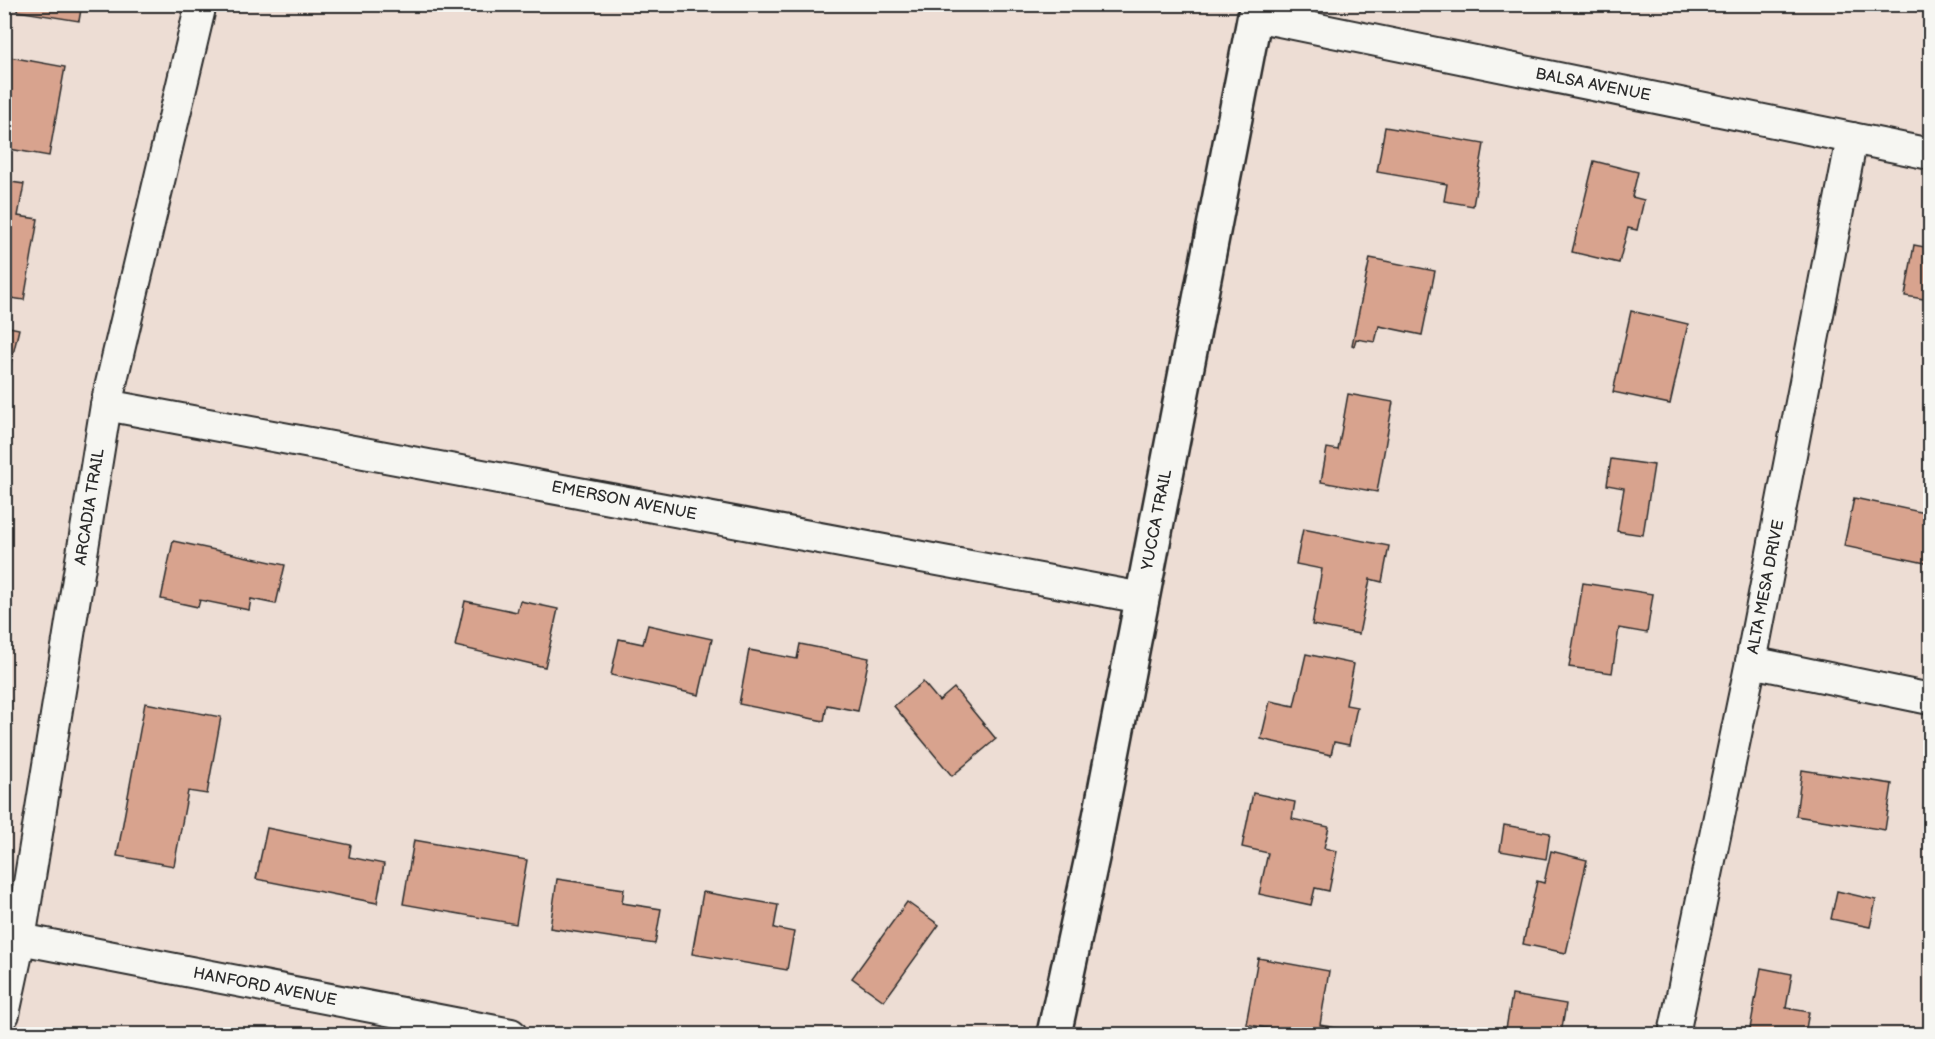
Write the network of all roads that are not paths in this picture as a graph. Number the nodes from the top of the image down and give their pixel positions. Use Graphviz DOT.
graph roads {
  1 [pos="201,4"];
  2 [pos="1256,10"];
  3 [pos="1852,138"];
  4 [pos="1930,154"];
  5 [pos="106,405"];
  6 [pos="1142,598"];
  7 [pos="1751,662"];
  8 [pos="1930,699"];
  9 [pos="20,939"];
  10 [pos="4,1014"];
  11 [pos="511,1035"];
  12 [pos="1054,1035"];
  13 [pos="1674,1035"];
  1 -- 5 [label="street, ARCADIA TRAIL"];
  2 -- 3 [label="street, BALSA AVENUE"];
  2 -- 6 [label="main road, YUCCA TRAIL"];
  3 -- 4 [label="street, BALSA AVENUE"];
  3 -- 7 [label="street, ALTA MESA DRIVE"];
  5 -- 6 [label="street, EMERSON AVENUE"];
  5 -- 9 [label="street, ARCADIA TRAIL"];
  6 -- 12 [label="main road, YUCCA TRAIL"];
  7 -- 8 [label="street"];
  7 -- 13 [label="street, ALTA MESA DRIVE"];
  9 -- 10 [label="street, ARCADIA TRAIL"];
  9 -- 11 [label="street, HANFORD AVENUE"];
}
